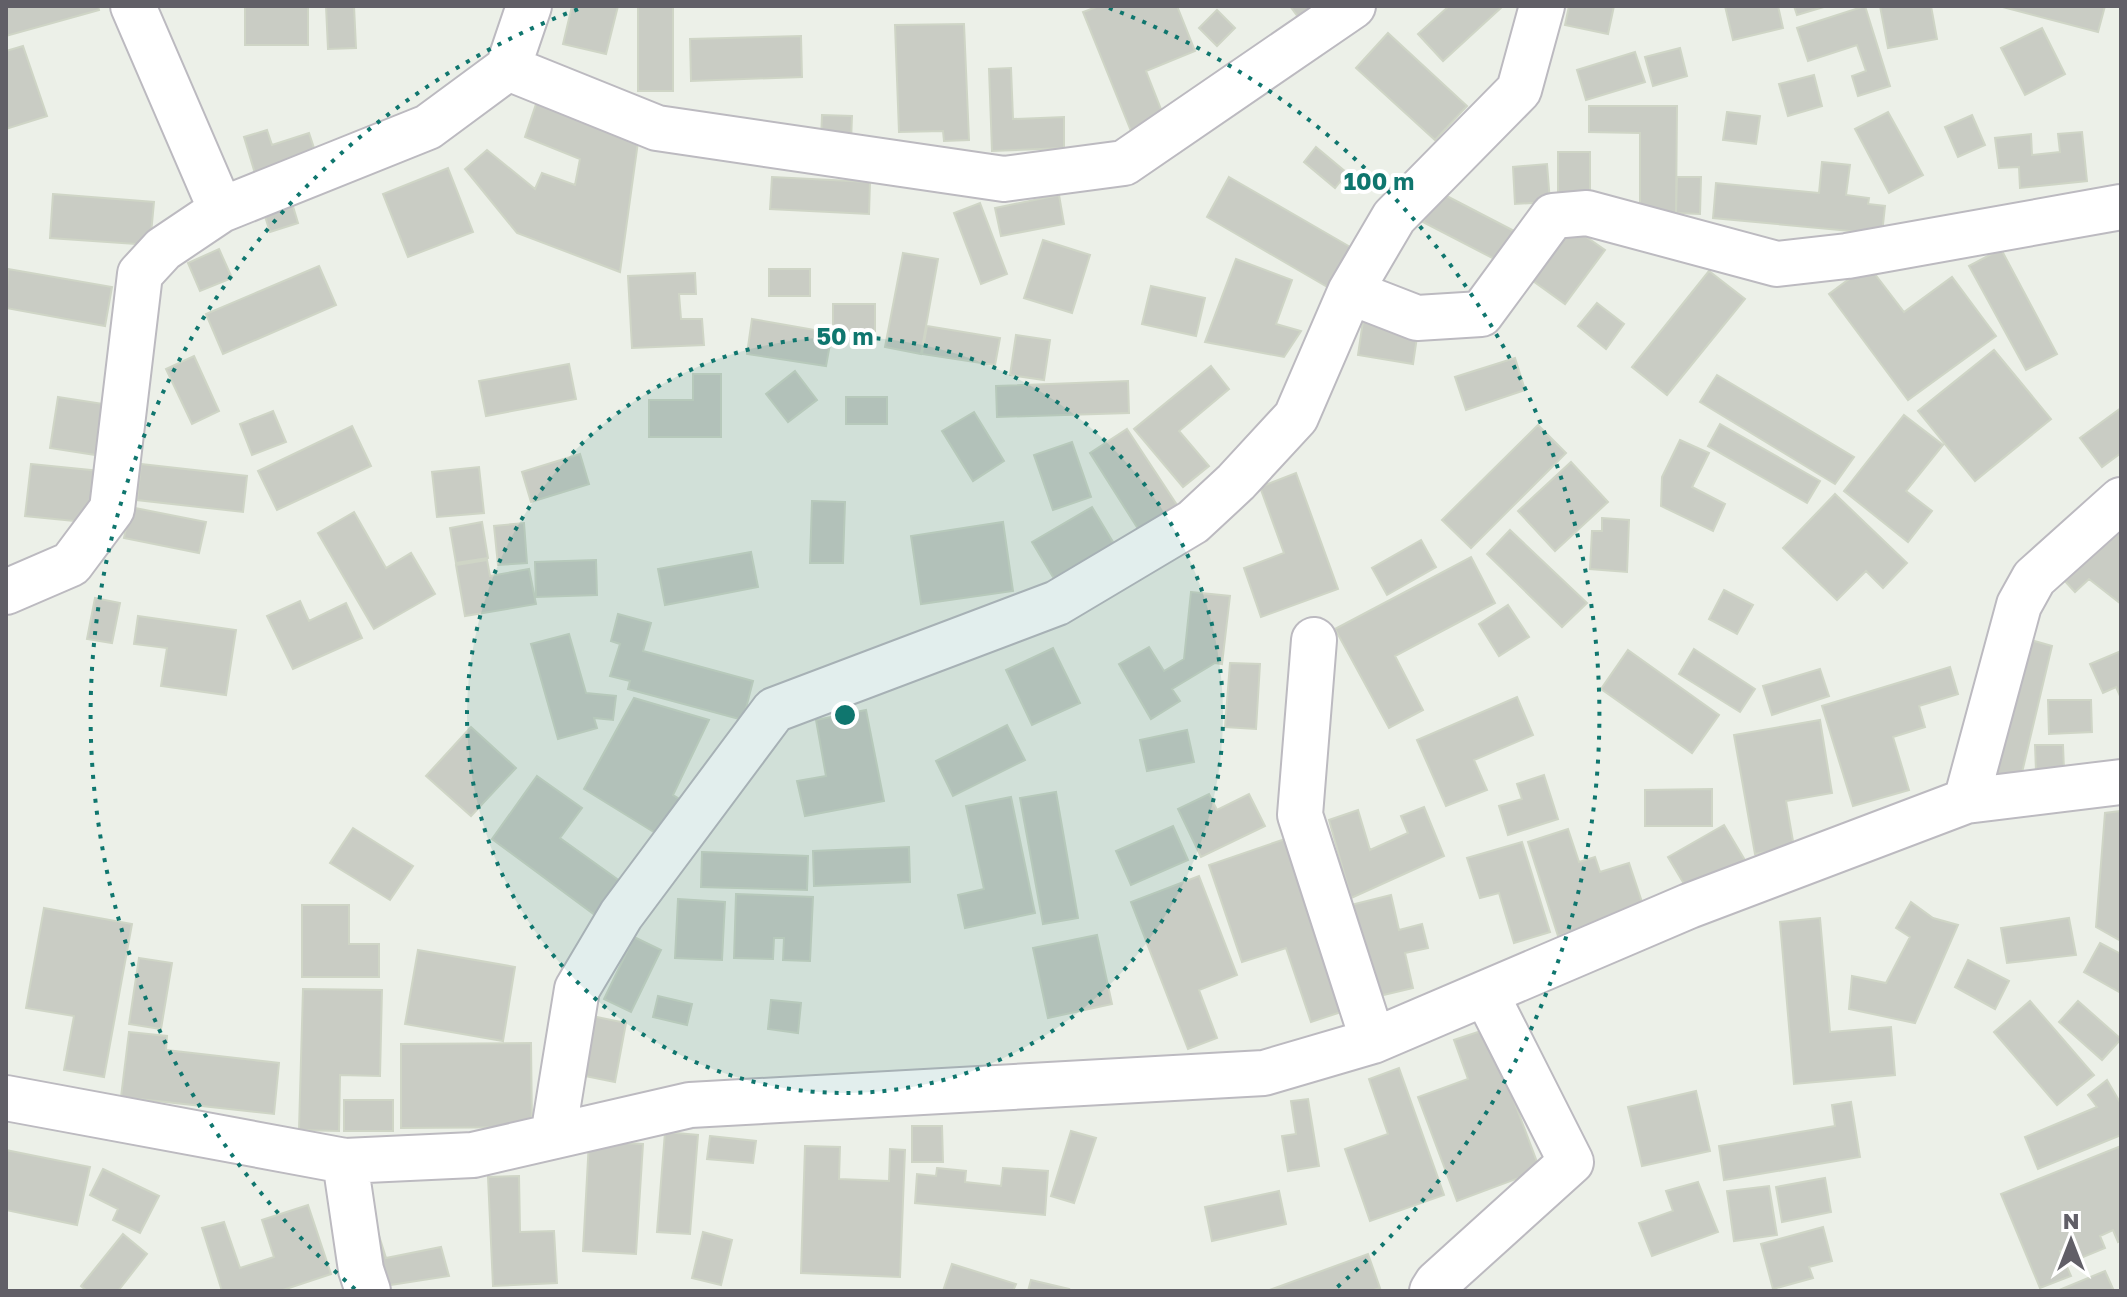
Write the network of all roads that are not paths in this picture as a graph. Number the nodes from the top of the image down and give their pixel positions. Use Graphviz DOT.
graph roads {
  1 [pos="133,6"];
  2 [pos="529,6"];
  3 [pos="1353,6"];
  4 [pos="1542,6"];
  5 [pos="508,68"];
  6 [pos="2121,207"];
  7 [pos="221,210"];
  8 [pos="1350,292"];
  9 [pos="2121,500"];
  10 [pos="6,592"];
  11 [pos="1314,640"];
  12 [pos="2121,782"];
  13 [pos="1966,801"];
  14 [pos="1486,994"];
  15 [pos="1373,1041"];
  16 [pos="6,1098"];
  17 [pos="553,1136"];
  18 [pos="345,1161"];
  19 [pos="368,1291"];
  20 [pos="1432,1291"];
  1 -- 7 [label="street"];
  2 -- 5 [label="street"];
  3 -- 5 [label="street"];
  4 -- 8 [label="street"];
  5 -- 7 [label="street"];
  6 -- 8 [label="street"];
  7 -- 10 [label="street"];
  8 -- 17 [label="street"];
  9 -- 13 [label="street"];
  11 -- 15 [label="street"];
  12 -- 13 [label="street"];
  13 -- 14 [label="street"];
  14 -- 15 [label="street"];
  14 -- 20 [label="street"];
  15 -- 17 [label="street"];
  16 -- 18 [label="street"];
  17 -- 18 [label="street"];
  18 -- 19 [label="street"];
}
